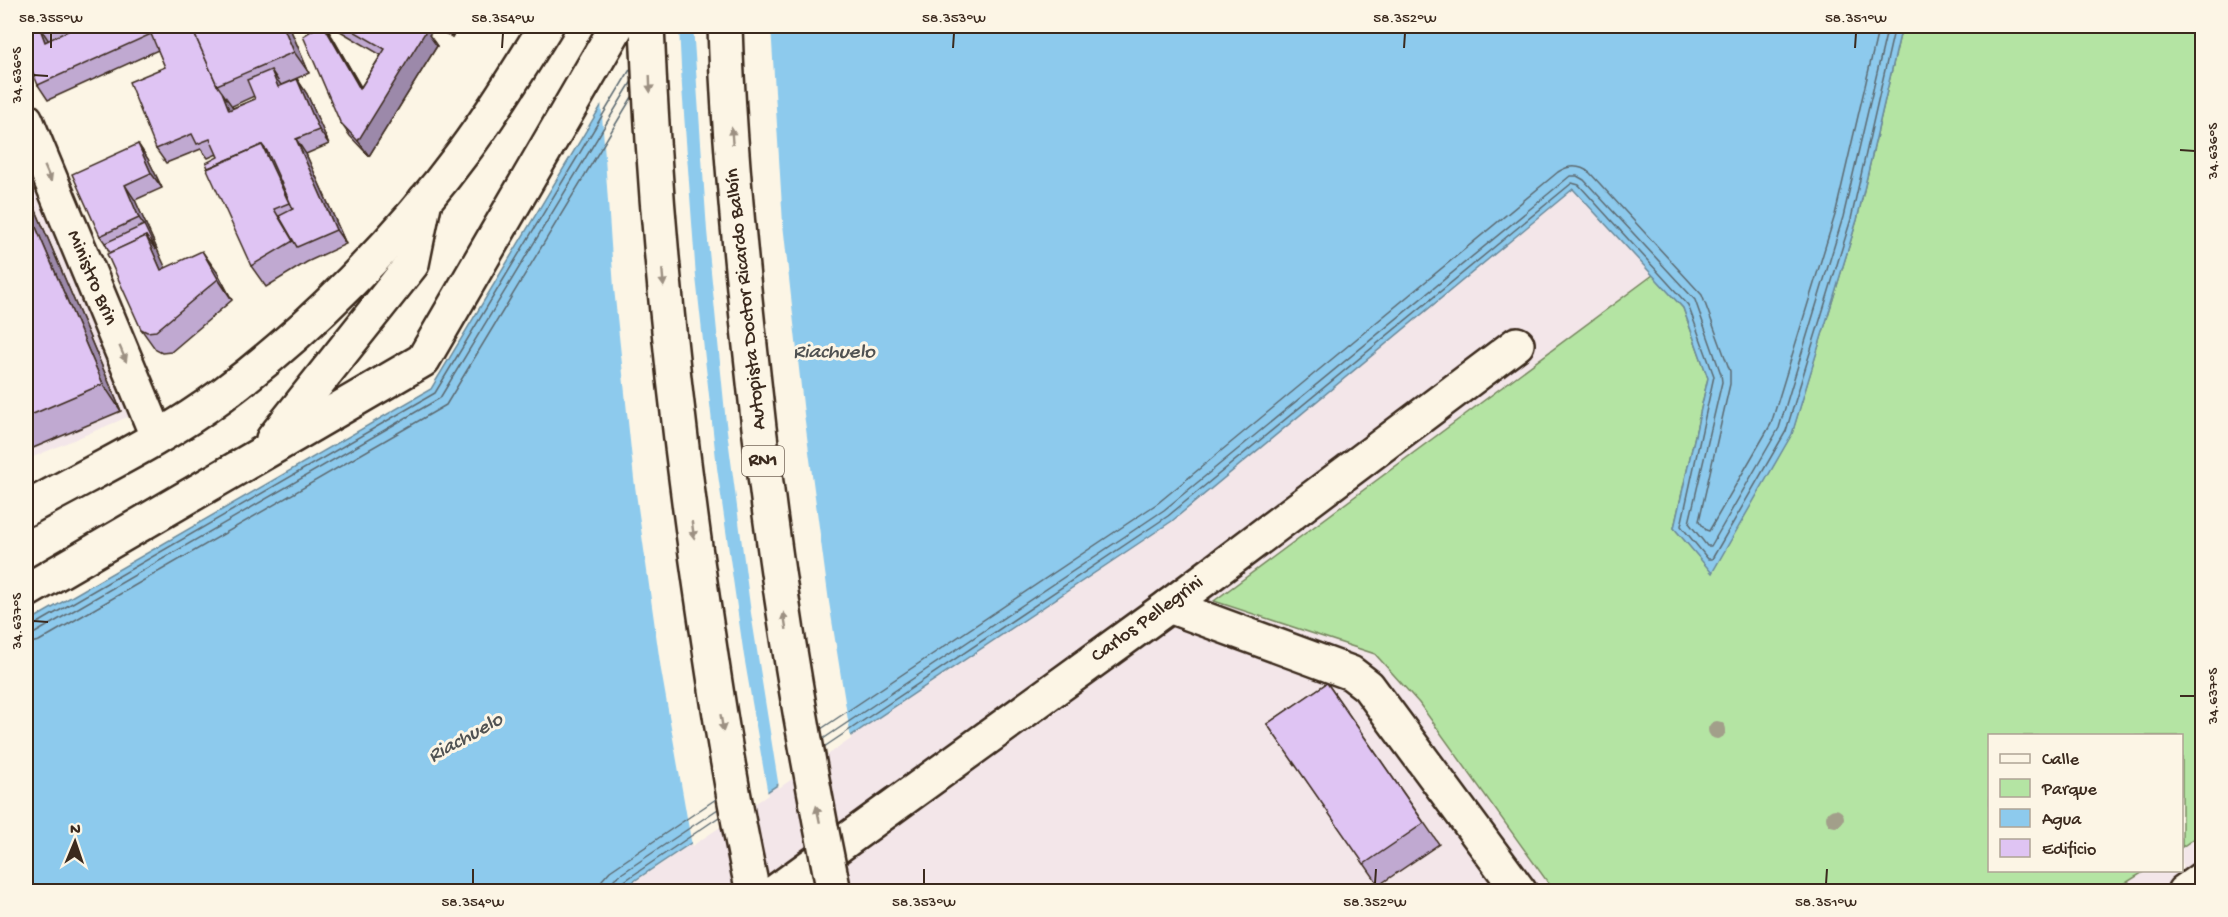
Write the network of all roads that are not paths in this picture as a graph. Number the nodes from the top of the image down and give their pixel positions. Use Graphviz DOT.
graph roads {
  1 [pos="546,26"];
  2 [pos="617,26"];
  3 [pos="647,26"];
  4 [pos="725,26"];
  5 [pos="26,120"];
  6 [pos="425,200"];
  7 [pos="1518,344"];
  8 [pos="157,436"];
  9 [pos="260,455"];
  10 [pos="26,509"];
  11 [pos="26,591"];
  12 [pos="1169,606"];
  13 [pos="2202,879"];
  14 [pos="753,891"];
  15 [pos="775,891"];
  16 [pos="834,891"];
  17 [pos="1520,891"];
  18 [pos="2184,891"];
  1 -- 6 [label="main road"];
  2 -- 9 [label="main road"];
  3 -- 14 [label="main road, one-way"];
  16 -- 4 [label="main road, Autopista Doctor Ricardo Balbín / RN1, one-way, bridge"];
  5 -- 8 [label="main road, Ministro Brin, one-way"];
  6 -- 8 [label="main road"];
  6 -- 9 [label="main road"];
  7 -- 12 [label="main road, Carlos Pellegrini"];
  8 -- 10 [label="main road"];
  9 -- 11 [label="main road"];
  12 -- 15 [label="main road, Carlos Pellegrini"];
  12 -- 17 [label="main road"];
  13 -- 18 [label="main road"];
}
